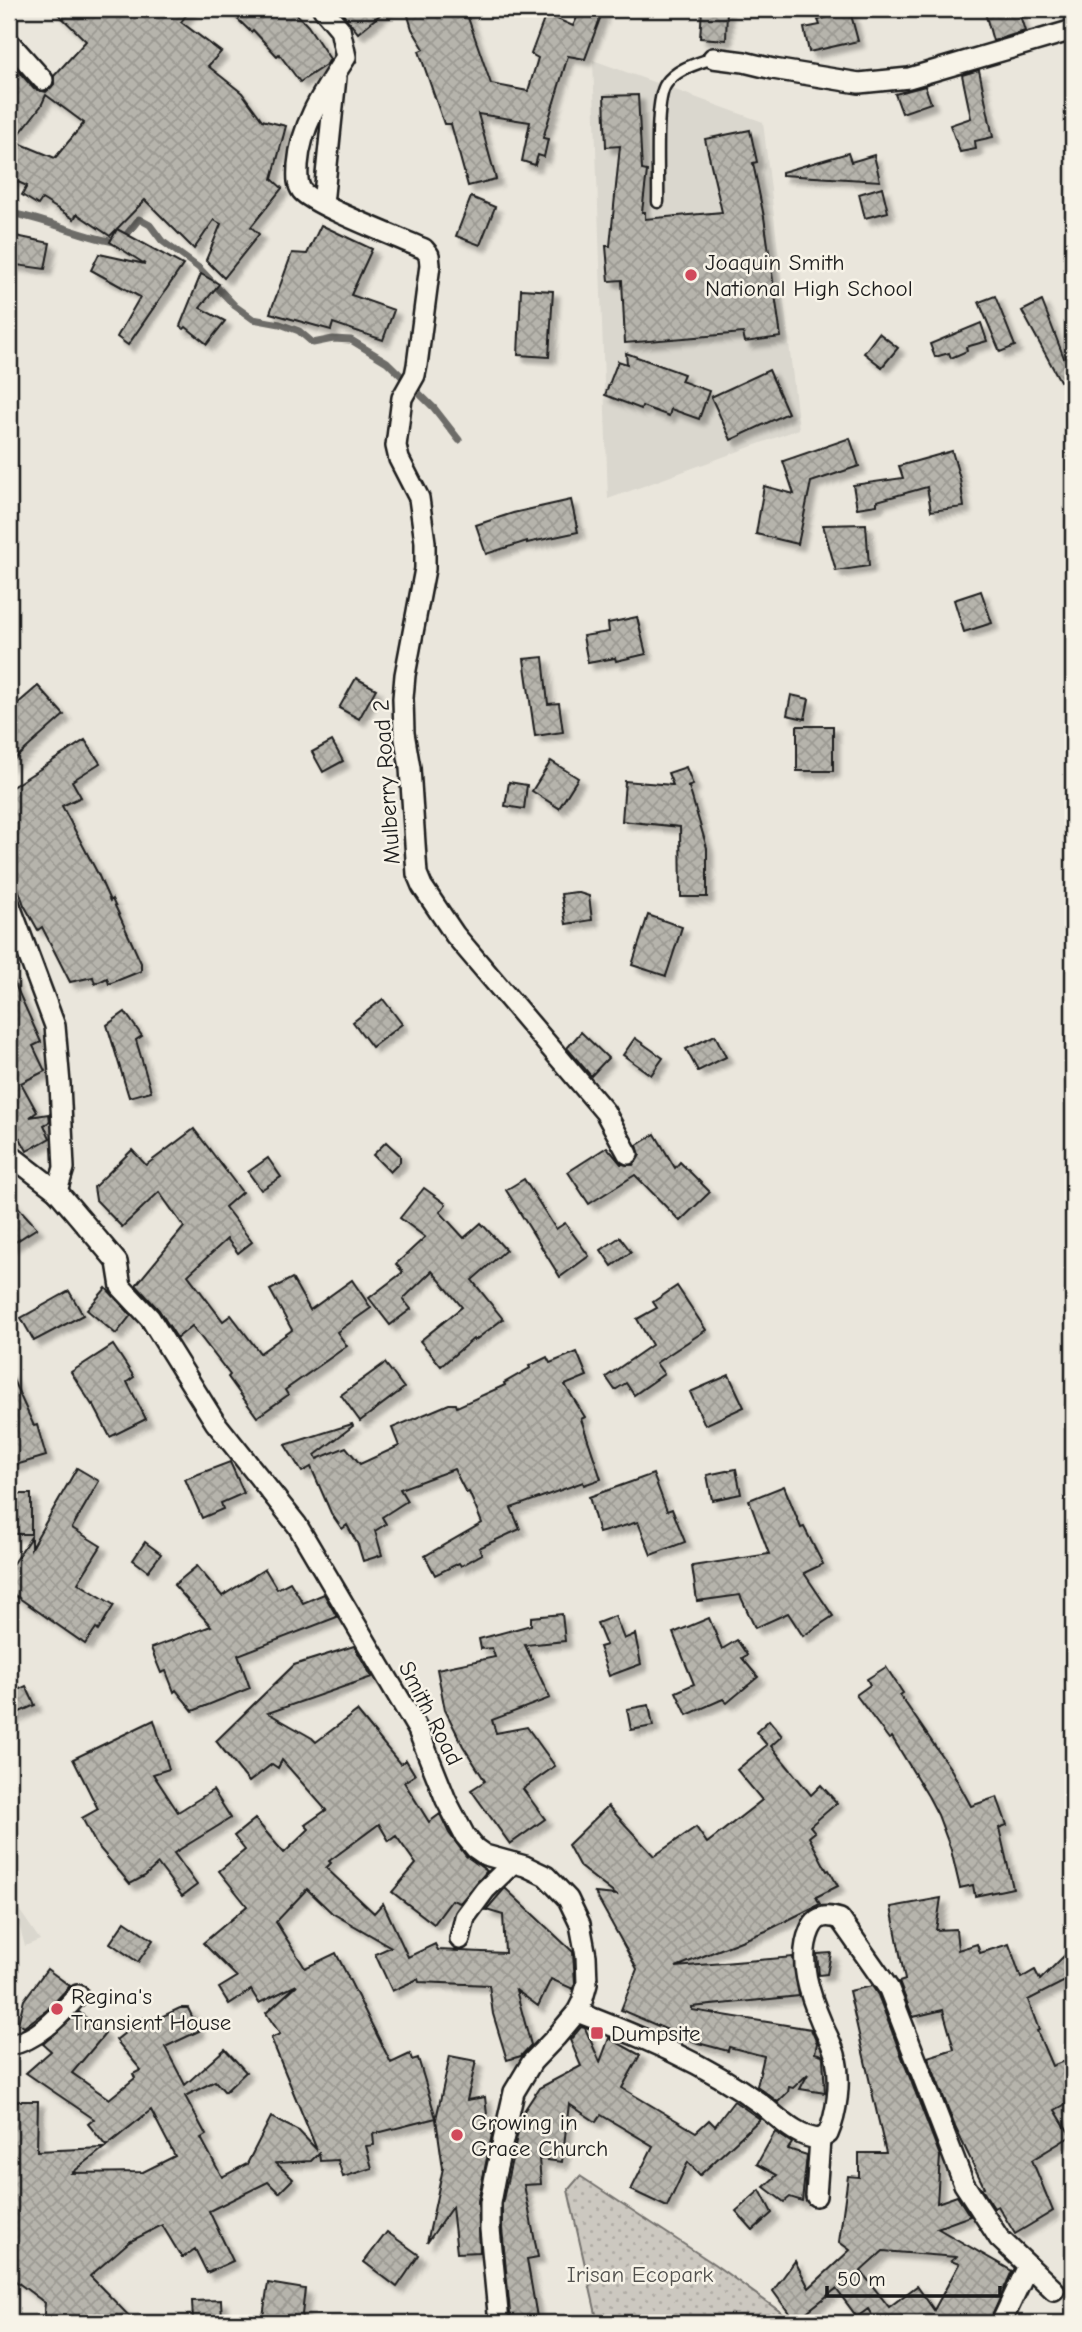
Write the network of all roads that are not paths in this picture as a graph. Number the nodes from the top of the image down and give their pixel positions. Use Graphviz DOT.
graph roads {
  1 [pos="323,9"];
  2 [pos="1073,30"];
  3 [pos="9,42"];
  4 [pos="713,58"];
  5 [pos="336,72"];
  6 [pos="43,79"];
  7 [pos="658,202"];
  8 [pos="323,204"];
  9 [pos="9,903"];
  10 [pos="9,1154"];
  11 [pos="628,1154"];
  12 [pos="57,1191"];
  13 [pos="513,1863"];
  14 [pos="460,1939"];
  15 [pos="78,1995"];
  16 [pos="577,2012"];
  17 [pos="9,2045"];
  18 [pos="820,2139"];
  19 [pos="816,2196"];
  20 [pos="1028,2266"];
  21 [pos="1054,2290"];
  22 [pos="499,2323"];
  23 [pos="1001,2323"];
  1 -- 5 [label="street, Mulberry Road 2"];
  2 -- 4 [label="street"];
  3 -- 6 [label="street"];
  4 -- 7 [label="lane"];
  5 -- 8 [label="street, Mulberry Road 2"];
  5 -- 8 [label="street, Mulberry Road 2"];
  8 -- 11 [label="street, Mulberry Road 2"];
  9 -- 12 [label="street"];
  10 -- 12 [label="street, Smith Road"];
  12 -- 13 [label="street, Smith Road"];
  13 -- 14 [label="street"];
  13 -- 16 [label="street, Smith Road"];
  15 -- 17 [label="street"];
  16 -- 18 [label="street"];
  16 -- 22 [label="street, Smith Road"];
  18 -- 19 [label="street"];
  18 -- 20 [label="street"];
  20 -- 21 [label="street"];
  20 -- 23 [label="street"];
}
